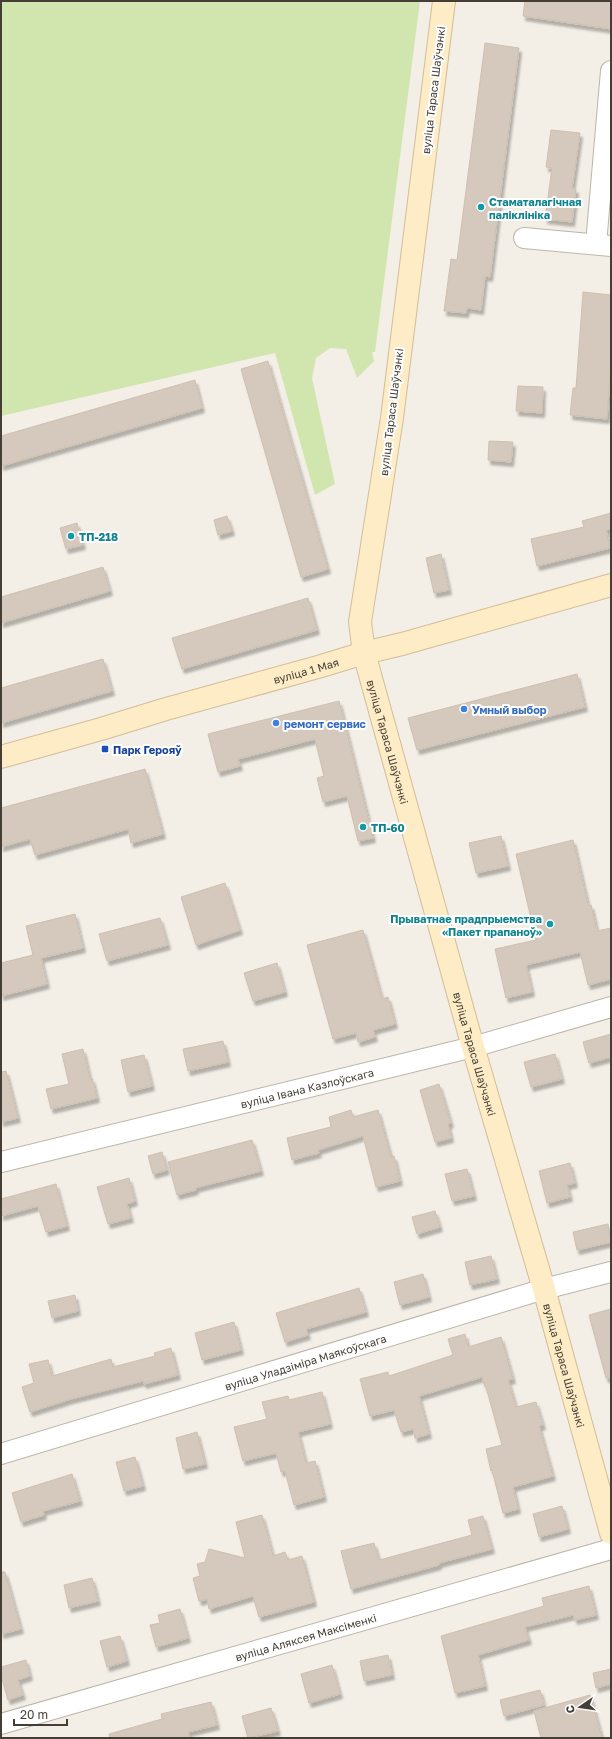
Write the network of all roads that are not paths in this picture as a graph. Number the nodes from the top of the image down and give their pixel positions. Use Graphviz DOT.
graph roads {
  1 [pos="444,1"];
  2 [pos="611,71"];
  3 [pos="524,238"];
  4 [pos="604,245"];
  5 [pos="611,585"];
  6 [pos="364,653"];
  7 [pos="1,757"];
  8 [pos="611,1007"];
  9 [pos="473,1046"];
  10 [pos="1,1162"];
  11 [pos="611,1272"];
  12 [pos="544,1290"];
  13 [pos="1,1454"];
  14 [pos="611,1533"];
  15 [pos="611,1550"];
  16 [pos="1,1724"];
  1 -- 6 [label="street, вуліца Тараса Шаўчэнкі"];
  2 -- 4 [label="street"];
  3 -- 4 [label="street"];
  5 -- 6 [label="street, вуліца 1 Мая"];
  6 -- 7 [label="street, вуліца 1 Мая"];
  6 -- 9 [label="street, вуліца Тараса Шаўчэнкі"];
  8 -- 9 [label="street, вуліца Івана Казлоўскага"];
  9 -- 10 [label="street, вуліца Івана Казлоўскага"];
  9 -- 12 [label="street, вуліца Тараса Шаўчэнкі"];
  11 -- 12 [label="street, вуліца Уладзіміра Маякоўскага"];
  12 -- 13 [label="street, вуліца Уладзіміра Маякоўскага"];
  12 -- 14 [label="street, вуліца Тараса Шаўчэнкі"];
  15 -- 16 [label="street, вуліца Аляксея Максіменкі"];
}
